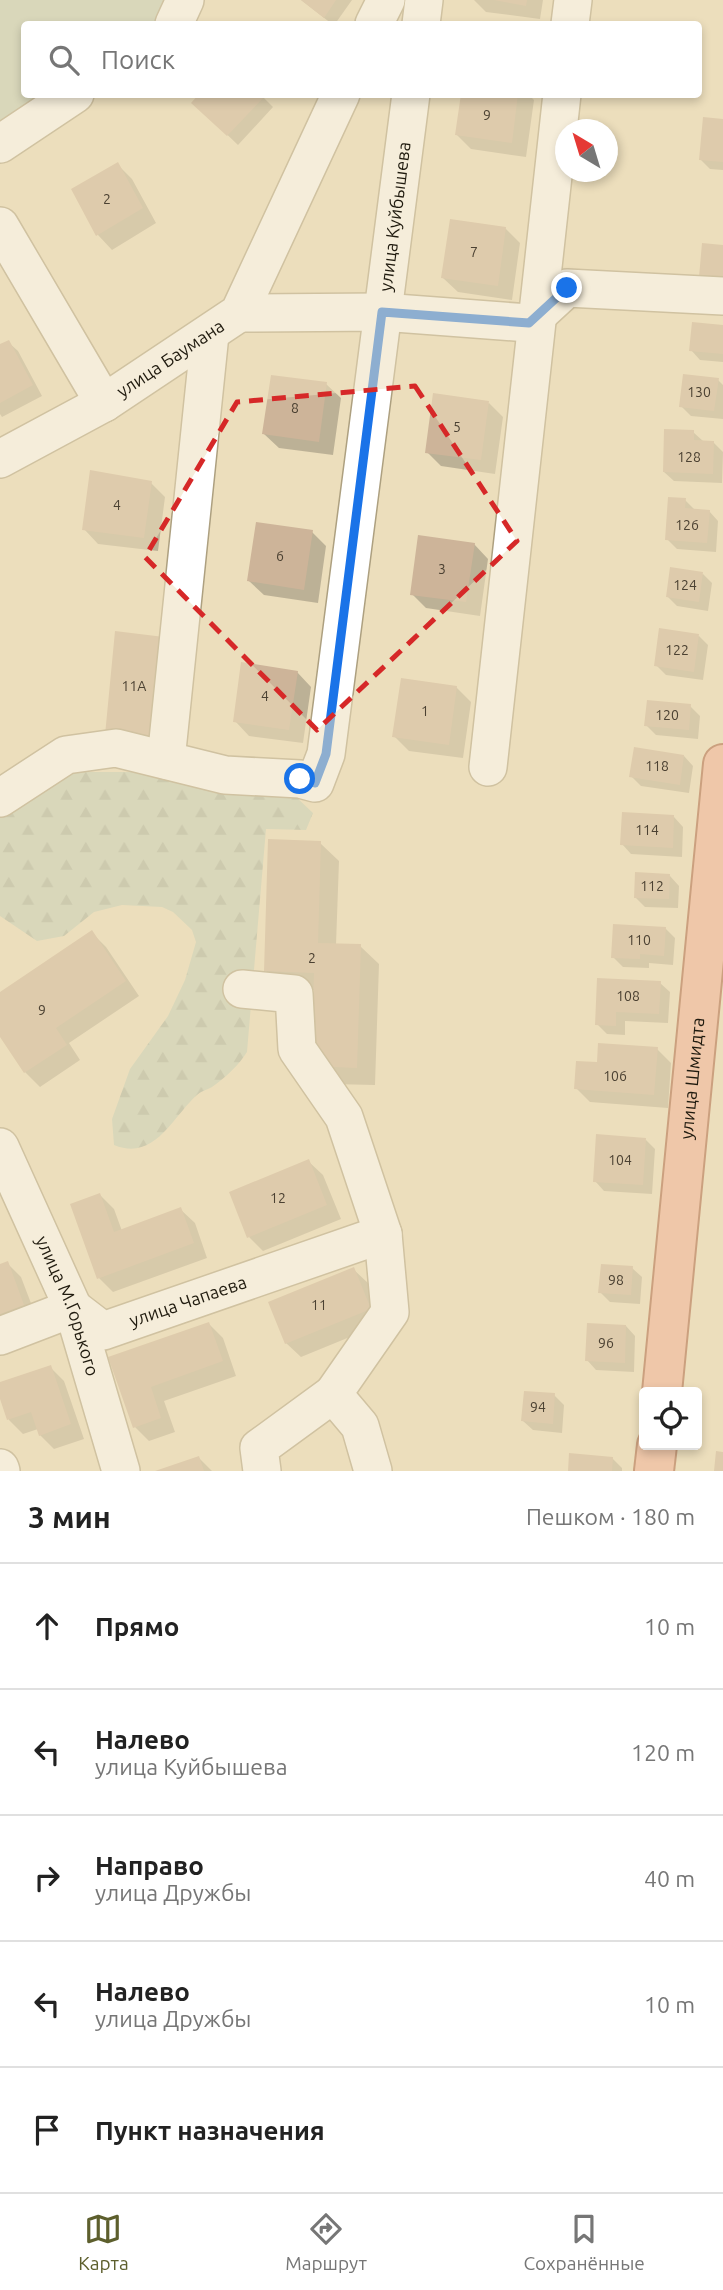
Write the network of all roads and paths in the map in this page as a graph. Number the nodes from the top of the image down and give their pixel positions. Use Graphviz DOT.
graph roads {
  1 [pos="185,0"];
  2 [pos="386,0"];
  3 [pos="424,0"];
  4 [pos="573,0"];
  5 [pos="175,21"];
  6 [pos="376,21"];
  7 [pos="421,21"];
  8 [pos="570,21"];
  9 [pos="69,98"];
  10 [pos="339,98"];
  11 [pos="410,98"];
  12 [pos="562,98"];
  13 [pos="0,144"];
  14 [pos="0,226"];
  15 [pos="723,296"];
  16 [pos="382,312"];
  17 [pos="239,313"];
  18 [pos="538,314"];
  19 [pos="210,334"];
  20 [pos="104,403"];
  21 [pos="0,459"];
  22 [pos="166,760"];
  23 [pos="723,764"];
  24 [pos="488,767"];
  25 [pos="0,798"];
  26 [pos="714,955"];
  27 [pos="242,989"];
  28 [pos="0,1147"];
  29 [pos="383,1234"];
  30 [pos="73,1308"];
  31 [pos="0,1336"];
  32 [pos="663,1387"];
  33 [pos="333,1394"];
  34 [pos="656,1450"];
  35 [pos="121,1471"];
  36 [pos="262,1471"];
  37 [pos="373,1471"];
  38 [pos="654,1471"];
  1 -- 5 [label="street"];
  2 -- 6 [label="street"];
  3 -- 7 [label="street"];
  4 -- 8 [label="street"];
  9 -- 13 [label="street"];
  10 -- 17 [label="street, улица Баумана"];
  11 -- 16 [label="street, улица Куйбышева"];
  12 -- 18 [label="street"];
  14 -- 20 [label="street"];
  15 -- 18 [label="street"];
  16 -- 17 [label="street"];
  16 -- 18 [label="street"];
  16 -- 22 [label="street, улица Куйбышева"];
  17 -- 19 [label="street, улица Баумана"];
  18 -- 24 [label="street"];
  19 -- 20 [label="street, улица Баумана"];
  19 -- 22 [label="street"];
  20 -- 21 [label="street, улица Баумана"];
  22 -- 25 [label="street"];
  23 -- 26 [label="main road, улица Шмидта"];
  26 -- 32 [label="main road, улица Шмидта"];
  27 -- 29 [label="street"];
  28 -- 30 [label="street, улица М.Горького"];
  29 -- 30 [label="street, улица Чапаева"];
  29 -- 33 [label="street"];
  30 -- 31 [label="street"];
  30 -- 35 [label="street, улица М.Горького"];
  33 -- 36 [label="street"];
  33 -- 37 [label="street"];
  34 -- 38 [label="main road"];
}
